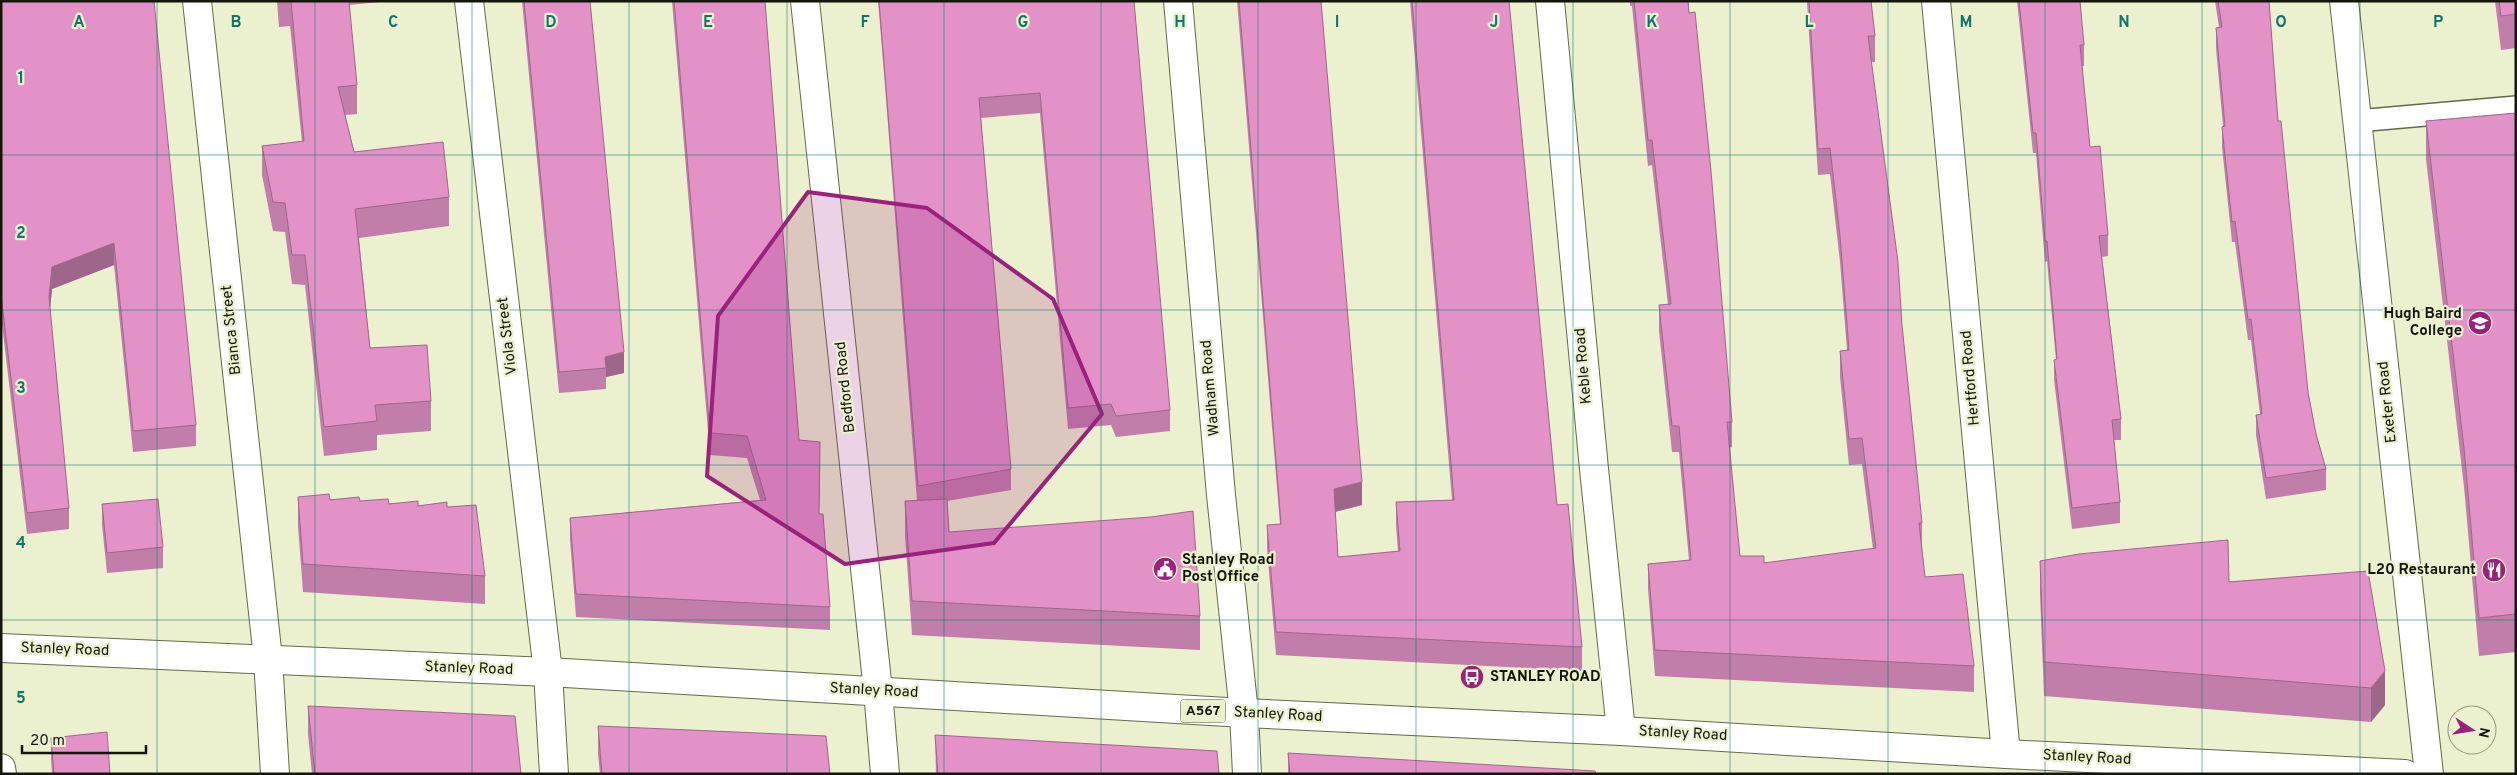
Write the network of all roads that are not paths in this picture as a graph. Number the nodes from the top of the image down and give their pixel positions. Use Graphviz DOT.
graph roads {
  1 [pos="197,1"];
  2 [pos="469,1"];
  3 [pos="805,1"];
  4 [pos="1178,1"];
  5 [pos="1550,1"];
  6 [pos="1936,1"];
  7 [pos="2344,1"];
  8 [pos="2516,107"];
  9 [pos="2357,121"];
  10 [pos="1,648"];
  11 [pos="268,659"];
  12 [pos="548,672"];
  13 [pos="878,691"];
  14 [pos="1244,713"];
  15 [pos="1621,730"];
  16 [pos="2006,754"];
  17 [pos="1,768"];
  18 [pos="2,774"];
  19 [pos="275,774"];
  20 [pos="554,774"];
  21 [pos="885,774"];
  22 [pos="1247,774"];
  23 [pos="2405,774"];
  24 [pos="2429,774"];
  1 -- 11 [label="street, Bianca Street"];
  2 -- 12 [label="street, Viola Street"];
  3 -- 13 [label="street, Bedford Road"];
  4 -- 14 [label="street, Wadham Road"];
  5 -- 15 [label="street, Keble Road"];
  6 -- 16 [label="street, Hertford Road"];
  7 -- 9 [label="street, Exeter Road"];
  8 -- 9 [label="lane"];
  9 -- 24 [label="street, Exeter Road"];
  10 -- 11 [label="street, Stanley Road / A567"];
  11 -- 12 [label="street, Stanley Road / A567"];
  11 -- 19 [label="street, Bianca Street"];
  12 -- 13 [label="street, Stanley Road / A567"];
  12 -- 20 [label="street, Viola Street"];
  13 -- 14 [label="street, Stanley Road / A567"];
  13 -- 21 [label="street, Bedford Road"];
  14 -- 15 [label="street, Stanley Road / A567"];
  14 -- 22 [label="street, Wadham Road"];
  15 -- 16 [label="street, Stanley Road / A567"];
  16 -- 23 [label="street, Stanley Road / A567"];
  17 -- 18 [label="street"];
}
